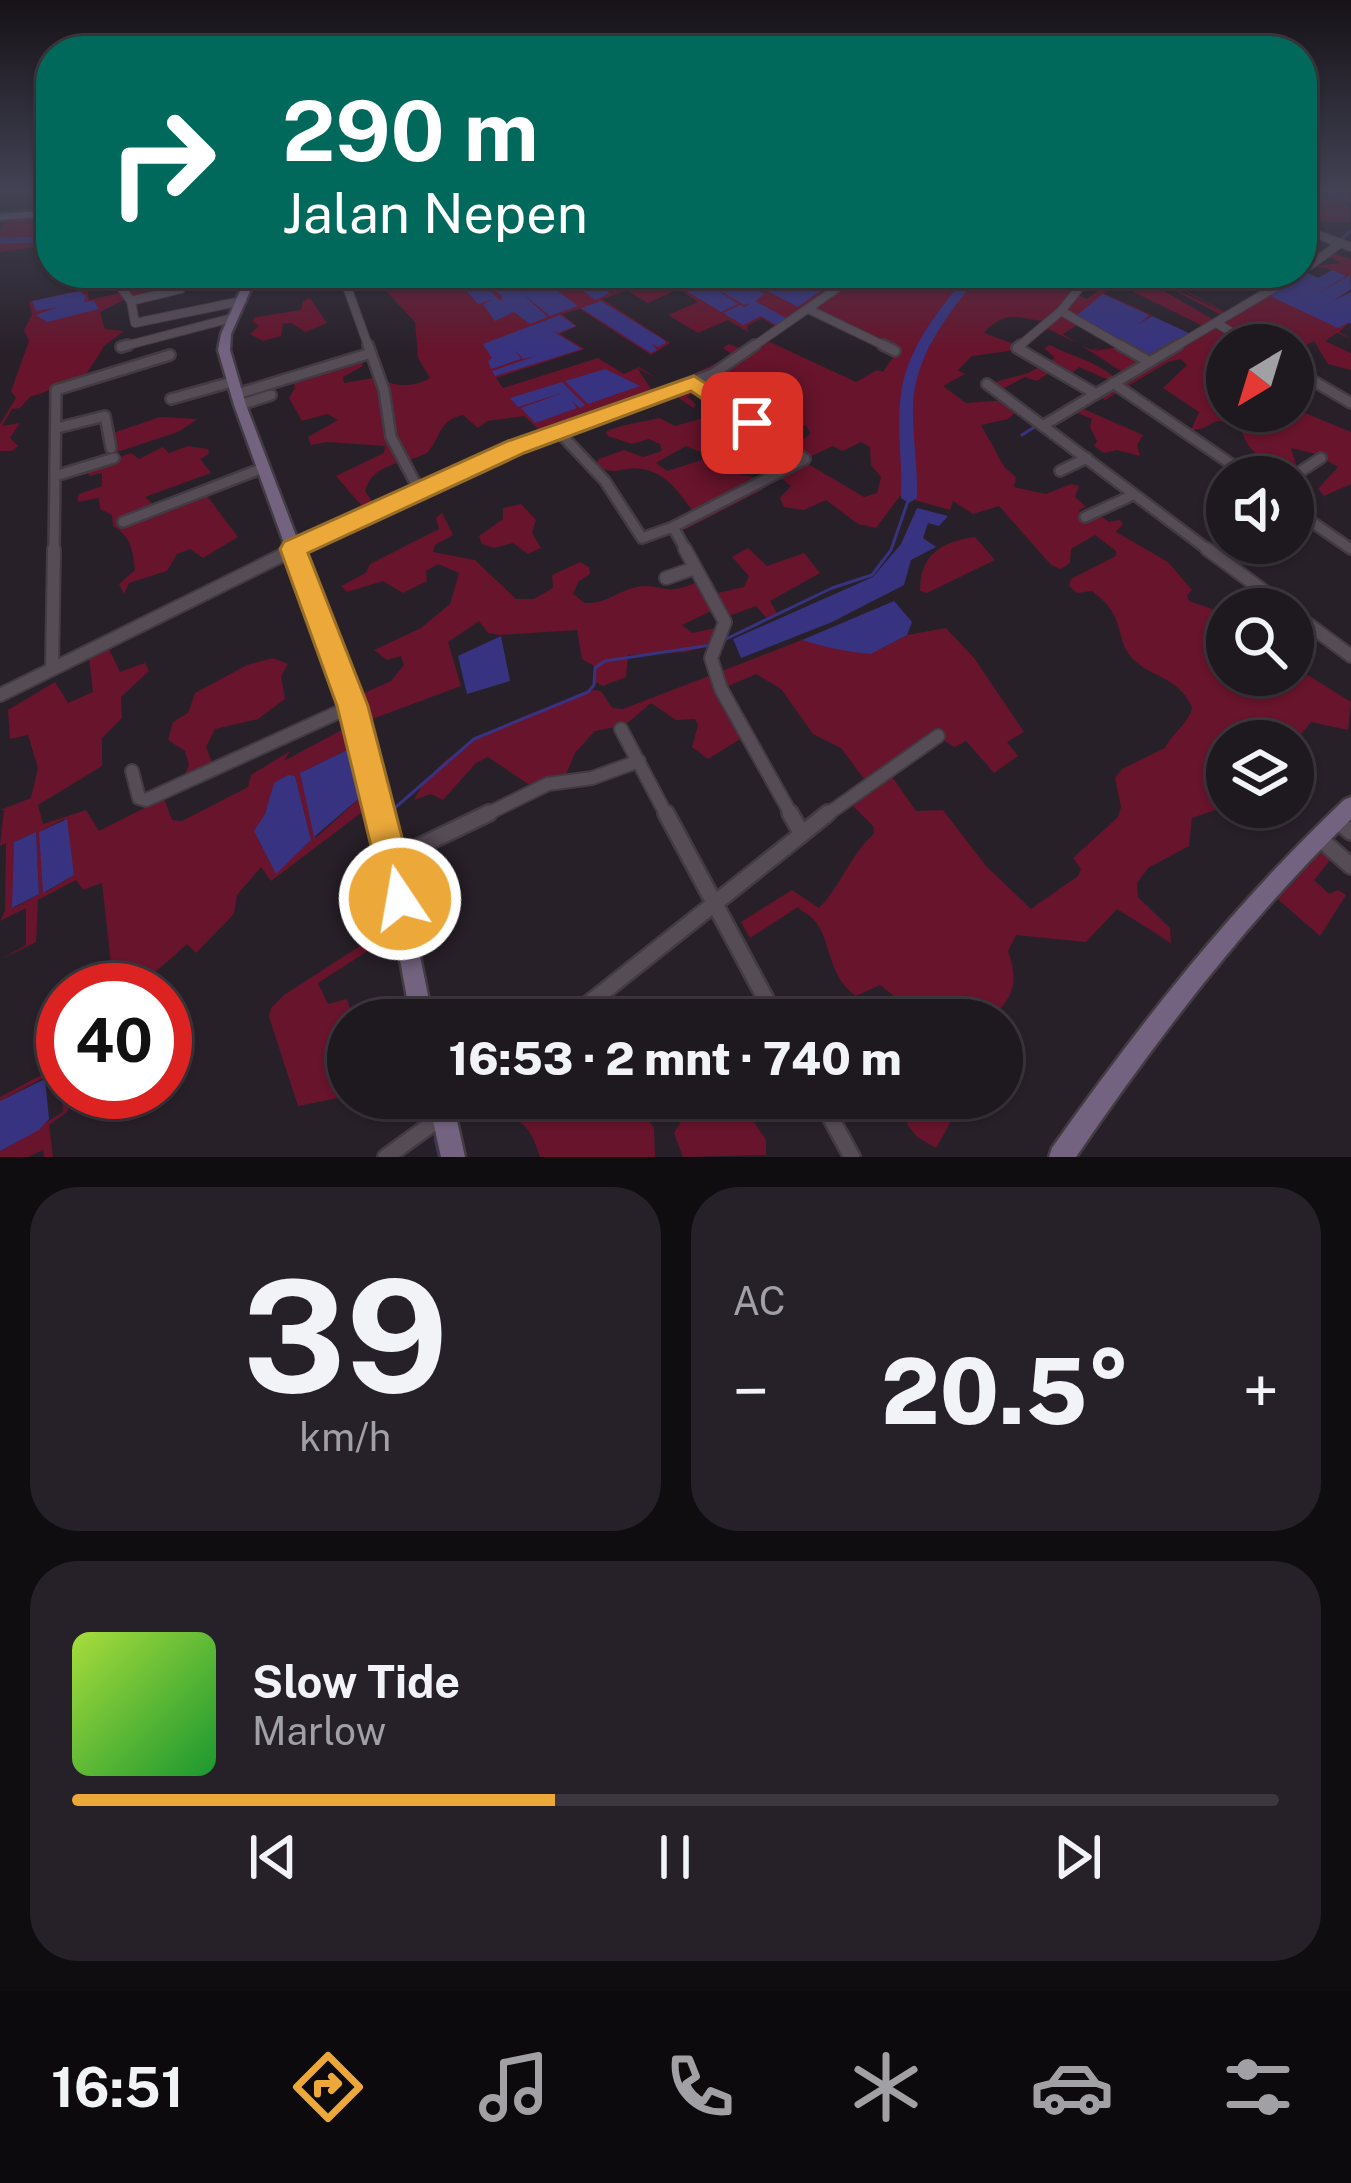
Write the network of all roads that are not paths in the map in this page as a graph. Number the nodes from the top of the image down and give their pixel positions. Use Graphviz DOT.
graph roads {
  1 [pos="121,288"];
  2 [pos="180,288"];
  3 [pos="247,288"];
  4 [pos="347,288"];
  5 [pos="838,288"];
  6 [pos="1079,288"];
  7 [pos="1275,288"];
  8 [pos="127,296"];
  9 [pos="242,301"];
  10 [pos="808,309"];
  11 [pos="1061,311"];
  12 [pos="232,319"];
  13 [pos="1218,324"];
  14 [pos="1206,330"];
  15 [pos="121,347"];
  16 [pos="895,351"];
  17 [pos="371,353"];
  18 [pos="170,355"];
  19 [pos="1148,361"];
  20 [pos="1314,381"];
  21 [pos="694,382"];
  22 [pos="1113,383"];
  23 [pos="987,384"];
  24 [pos="236,394"];
  25 [pos="1096,394"];
  26 [pos="271,395"];
  27 [pos="171,399"];
  28 [pos="1351,403"];
  29 [pos="1044,424"];
  30 [pos="57,428"];
  31 [pos="558,431"];
  32 [pos="1219,456"];
  33 [pos="1087,458"];
  34 [pos="1322,458"];
  35 [pos="1314,463"];
  36 [pos="263,468"];
  37 [pos="1060,471"];
  38 [pos="55,476"];
  39 [pos="418,490"];
  40 [pos="1133,495"];
  41 [pos="1085,517"];
  42 [pos="123,522"];
  43 [pos="1314,523"];
  44 [pos="673,527"];
  45 [pos="293,549"];
  46 [pos="1351,549"];
  47 [pos="694,568"];
  48 [pos="666,578"];
  49 [pos="1259,588"];
  50 [pos="1314,629"];
  51 [pos="1351,656"];
  52 [pos="52,668"];
  53 [pos="0,695"];
  54 [pos="352,706"];
  55 [pos="621,728"];
  56 [pos="938,736"];
  57 [pos="639,761"];
  58 [pos="132,770"];
  59 [pos="1346,820"];
  60 [pos="802,834"];
  61 [pos="1317,836"];
  62 [pos="391,860"];
  63 [pos="1351,866"];
  64 [pos="715,906"];
  65 [pos="418,999"];
  66 [pos="595,999"];
  67 [pos="766,999"];
  68 [pos="429,1119"];
  69 [pos="445,1119"];
  70 [pos="831,1119"];
  71 [pos="386,1157"];
  72 [pos="453,1157"];
  73 [pos="852,1157"];
  74 [pos="1061,1157"];
  1 -- 8 [label="street"];
  2 -- 8 [label="street"];
  3 -- 9 [label="street"];
  4 -- 17 [label="street"];
  5 -- 10 [label="street"];
  6 -- 11 [label="street"];
  7 -- 13 [label="street"];
  8 -- 9 [label="street"];
  9 -- 12 [label="street"];
  10 -- 16 [label="street"];
  10 -- 21 [label="street"];
  11 -- 19 [label="street"];
  11 -- 25 [label="street"];
  12 -- 15 [label="street"];
  12 -- 24 [label="street"];
  14 -- 19 [label="street"];
  17 -- 24 [label="street"];
  17 -- 39 [label="street"];
  18 -- 30 [label="street"];
  19 -- 22 [label="street"];
  20 -- 28 [label="street"];
  21 -- 31 [label="street"];
  21 -- 44 [label="street"];
  22 -- 25 [label="street"];
  22 -- 32 [label="street"];
  23 -- 29 [label="street"];
  24 -- 26 [label="street"];
  24 -- 27 [label="street"];
  24 -- 36 [label="street"];
  25 -- 29 [label="street"];
  29 -- 33 [label="street"];
  30 -- 38 [label="street"];
  30 -- 38 [label="street"];
  31 -- 39 [label="street"];
  31 -- 44 [label="street"];
  33 -- 37 [label="street"];
  33 -- 40 [label="street"];
  34 -- 35 [label="street"];
  36 -- 42 [label="street"];
  36 -- 45 [label="street"];
  38 -- 52 [label="street"];
  39 -- 45 [label="street"];
  40 -- 41 [label="street"];
  40 -- 49 [label="street"];
  43 -- 46 [label="street"];
  44 -- 47 [label="street"];
  45 -- 52 [label="street"];
  45 -- 54 [label="street"];
  47 -- 48 [label="street"];
  47 -- 60 [label="street"];
  50 -- 51 [label="street"];
  52 -- 53 [label="street"];
  54 -- 58 [label="street"];
  54 -- 62 [label="street"];
  55 -- 57 [label="street"];
  56 -- 60 [label="street"];
  57 -- 62 [label="street"];
  57 -- 64 [label="street"];
  59 -- 61 [label="street"];
  60 -- 64 [label="street"];
  61 -- 63 [label="street"];
  61 -- 74 [label="street"];
  62 -- 65 [label="street"];
  64 -- 66 [label="street"];
  64 -- 67 [label="street"];
  68 -- 71 [label="street"];
  69 -- 72 [label="street"];
  70 -- 73 [label="street"];
}
